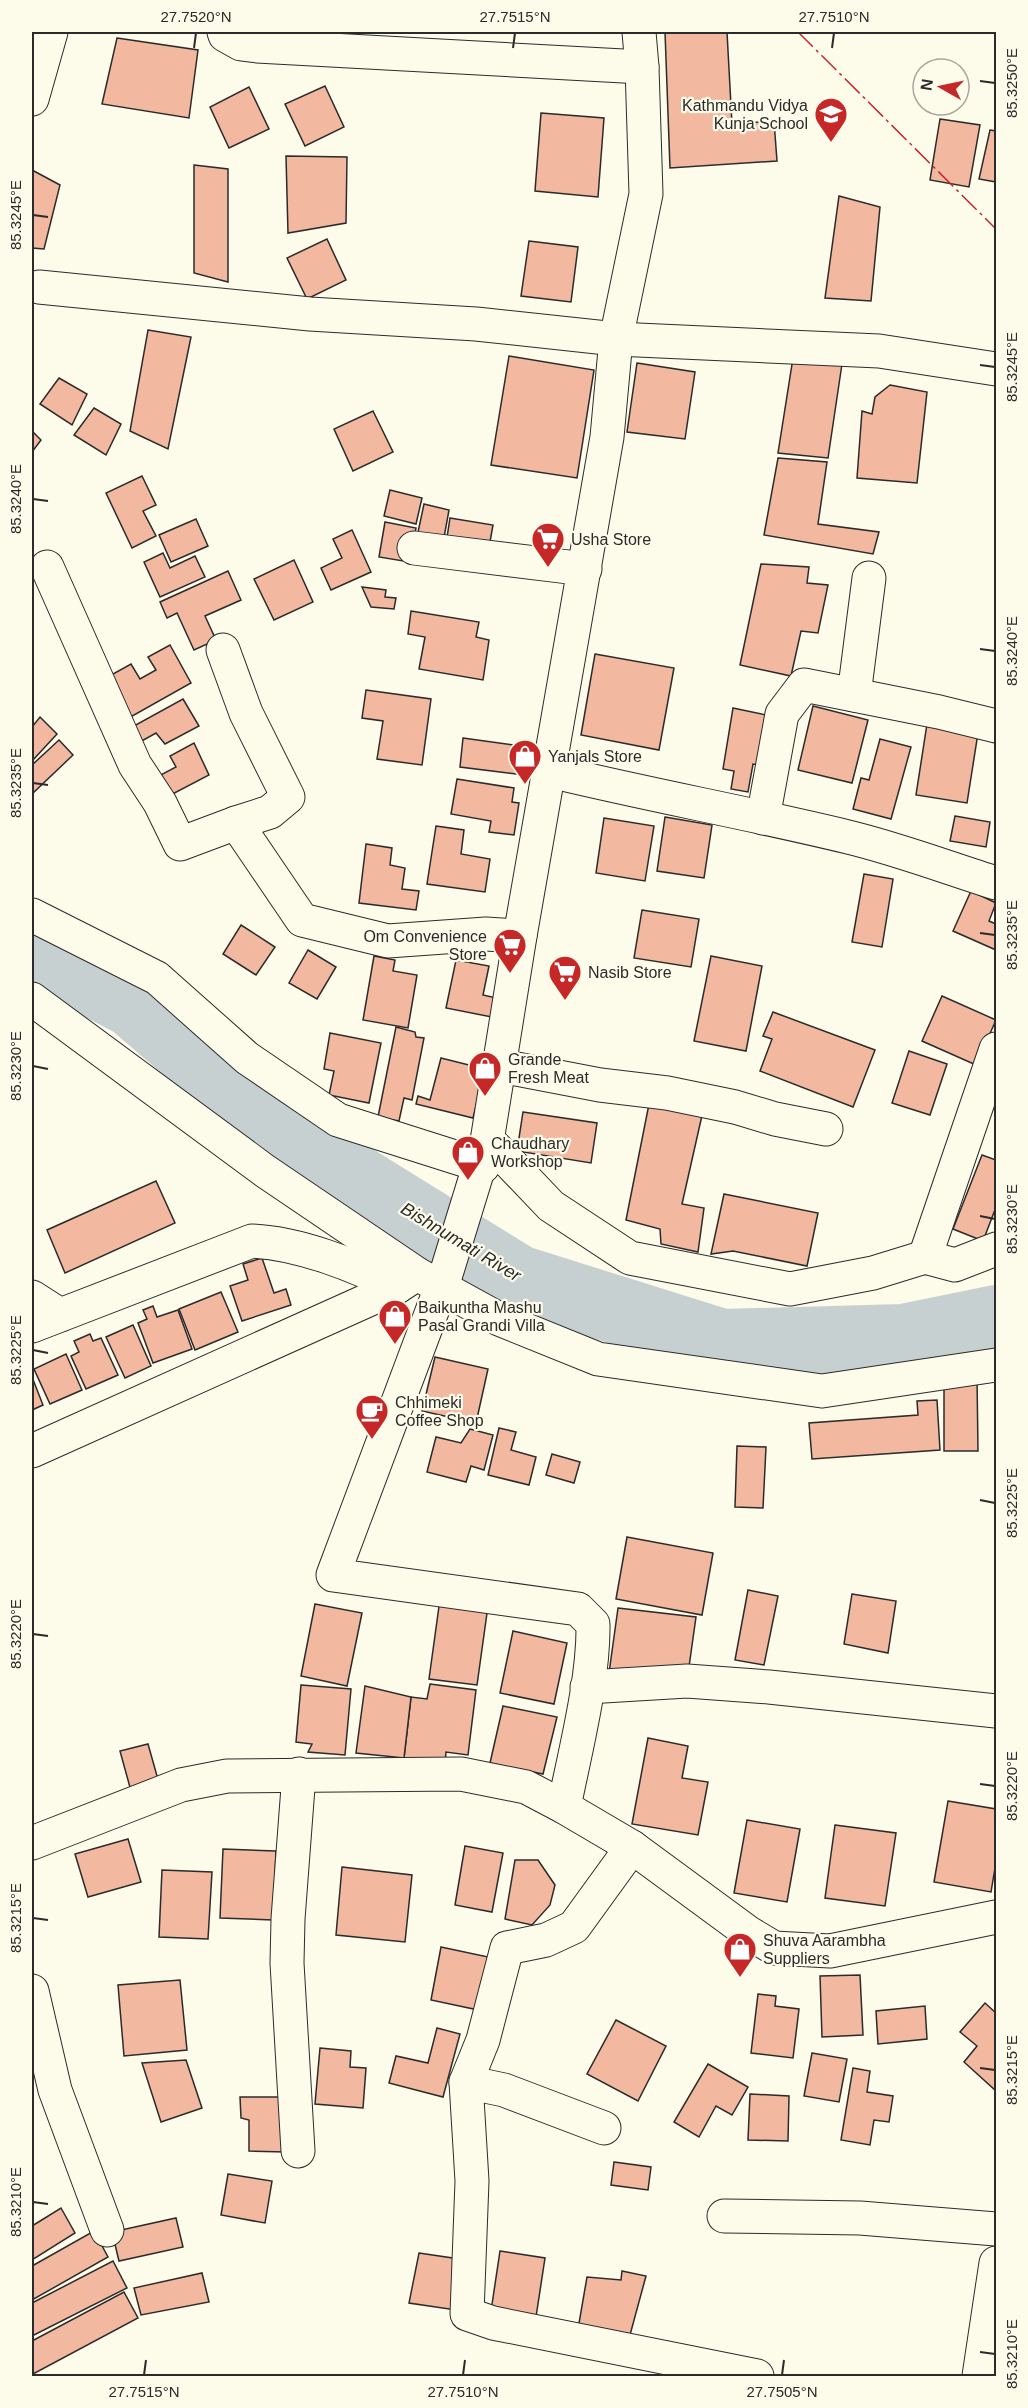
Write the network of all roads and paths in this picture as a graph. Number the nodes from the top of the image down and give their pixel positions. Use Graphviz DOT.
graph roads {
  1 [pos="51,32"];
  2 [pos="224,32"];
  3 [pos="639,32"];
  4 [pos="642,67"];
  5 [pos="32,99"];
  6 [pos="39,287"];
  7 [pos="616,339"];
  8 [pos="996,369"];
  9 [pos="414,548"];
  10 [pos="47,567"];
  11 [pos="585,569"];
  12 [pos="869,578"];
  13 [pos="223,650"];
  14 [pos="854,695"];
  15 [pos="996,726"];
  16 [pos="550,771"];
  17 [pos="763,818"];
  18 [pos="236,823"];
  19 [pos="996,883"];
  20 [pos="32,915"];
  21 [pos="520,936"];
  22 [pos="32,999"];
  23 [pos="996,1049"];
  24 [pos="501,1066"];
  25 [pos="990,1091"];
  26 [pos="826,1129"];
  27 [pos="483,1158"];
  28 [pos="996,1249"];
  29 [pos="926,1257"];
  30 [pos="425,1280"];
  31 [pos="32,1297"];
  32 [pos="46,1321"];
  33 [pos="996,1365"];
  34 [pos="32,1451"];
  35 [pos="587,1687"];
  36 [pos="996,1711"];
  37 [pos="299,1774"];
  38 [pos="564,1807"];
  39 [pos="32,1843"];
  40 [pos="632,1847"];
  41 [pos="996,1917"];
  42 [pos="32,1991"];
  43 [pos="465,2082"];
  44 [pos="604,2128"];
  45 [pos="298,2151"];
  46 [pos="724,2216"];
  47 [pos="996,2229"];
  48 [pos="107,2230"];
  49 [pos="996,2263"];
  50 [pos="757,2376"];
  51 [pos="979,2376"];
  1 -- 5 [label="street"];
  2 -- 4 [label="street"];
  3 -- 4 [label="street"];
  4 -- 7 [label="street"];
  6 -- 7 [label="street"];
  7 -- 8 [label="street"];
  7 -- 11 [label="street"];
  9 -- 11 [label="street"];
  10 -- 18 [label="street"];
  11 -- 16 [label="street"];
  12 -- 14 [label="street"];
  13 -- 18 [label="street"];
  14 -- 15 [label="street"];
  14 -- 17 [label="street"];
  16 -- 17 [label="street"];
  16 -- 21 [label="street"];
  17 -- 19 [label="street"];
  18 -- 21 [label="street"];
  20 -- 27 [label="street"];
  21 -- 24 [label="street"];
  22 -- 30 [label="street"];
  23 -- 25 [label="street"];
  24 -- 26 [label="street"];
  24 -- 27 [label="street"];
  25 -- 29 [label="street"];
  27 -- 29 [label="street"];
  27 -- 30 [label="street"];
  28 -- 29 [label="street"];
  30 -- 32 [label="street"];
  30 -- 33 [label="street"];
  30 -- 34 [label="street"];
  30 -- 35 [label="street"];
  31 -- 32 [label="street"];
  35 -- 36 [label="street"];
  35 -- 38 [label="street"];
  37 -- 38 [label="street"];
  37 -- 39 [label="street"];
  37 -- 45 [label="street"];
  38 -- 40 [label="street"];
  40 -- 41 [label="street"];
  40 -- 43 [label="street"];
  42 -- 48 [label="street"];
  43 -- 44 [label="street"];
  43 -- 50 [label="street"];
  46 -- 47 [label="street"];
  49 -- 51 [label="street"];
}
